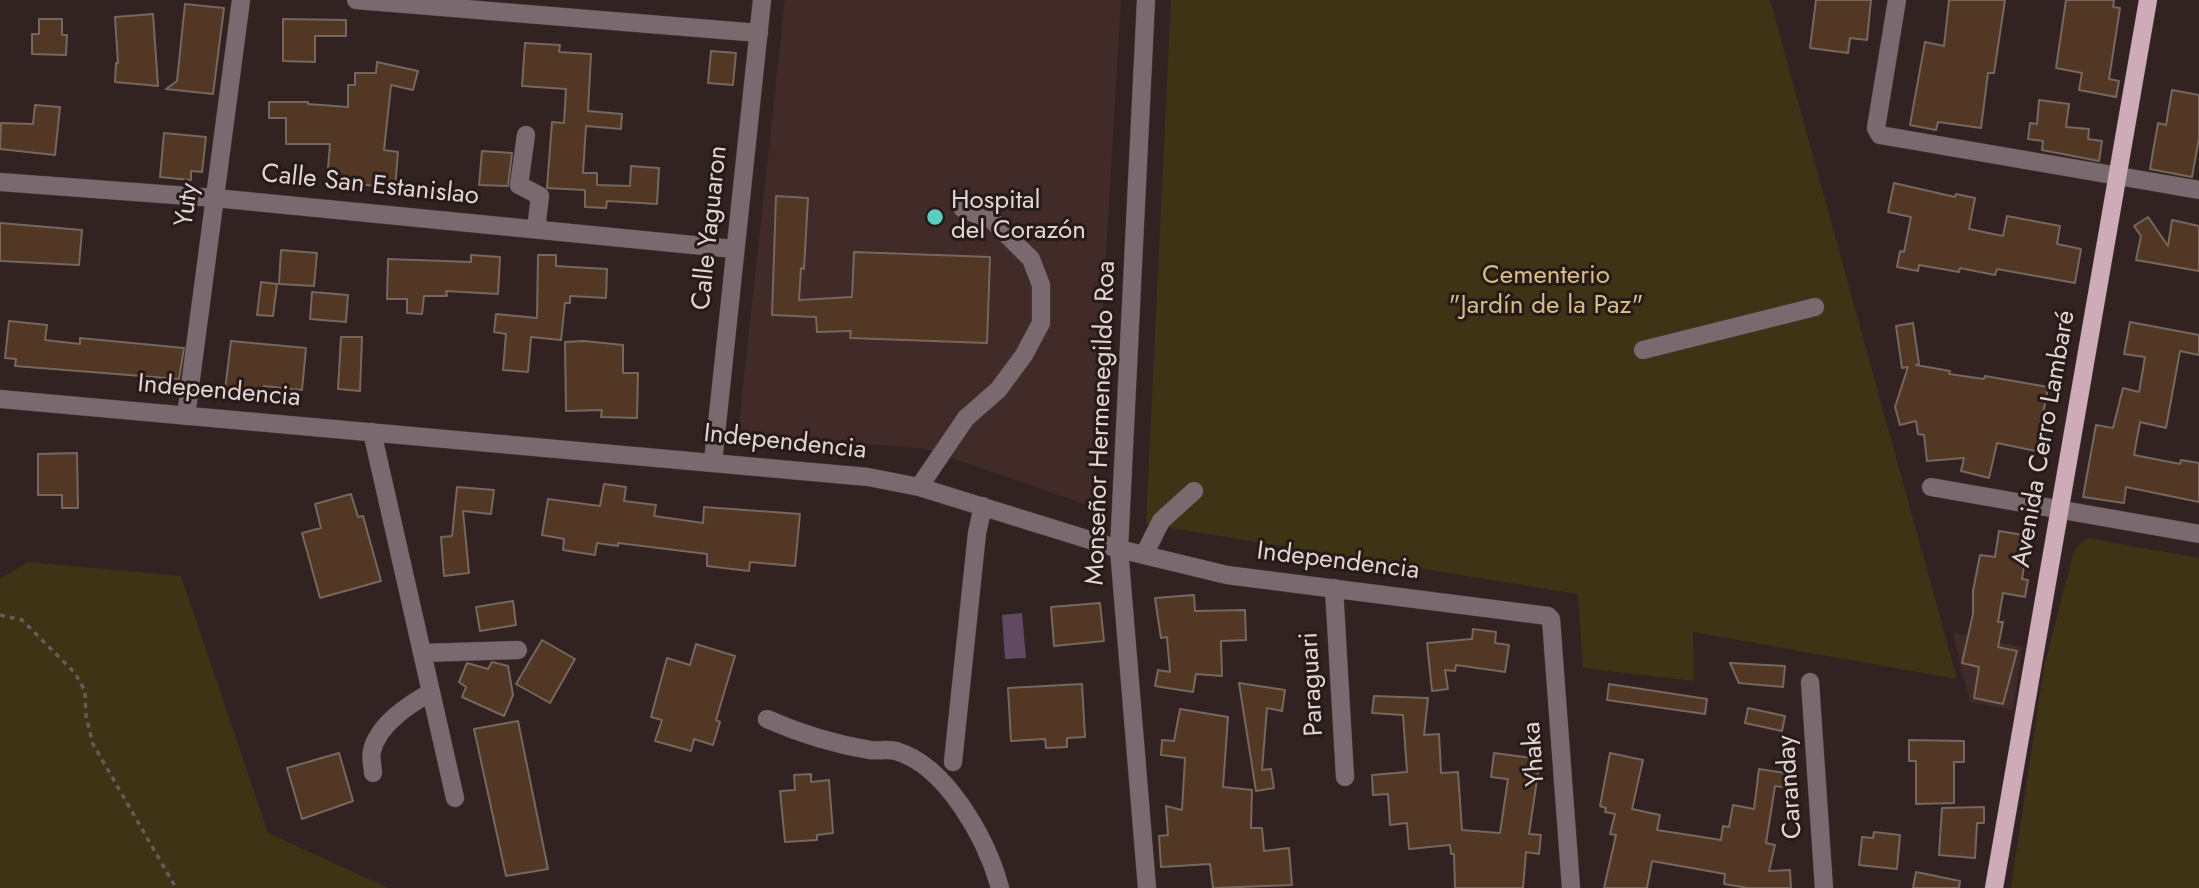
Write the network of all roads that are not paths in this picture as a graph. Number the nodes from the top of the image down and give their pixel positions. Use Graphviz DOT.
graph roads {
  1 [pos="242,0"];
  2 [pos="356,0"];
  3 [pos="762,0"];
  4 [pos="1146,0"];
  5 [pos="1897,0"];
  6 [pos="2148,0"];
  7 [pos="759,33"];
  8 [pos="526,135"];
  9 [pos="2117,176"];
  10 [pos="0,182"];
  11 [pos="2199,190"];
  12 [pos="215,198"];
  13 [pos="963,209"];
  14 [pos="536,229"];
  15 [pos="734,248"];
  16 [pos="1815,307"];
  17 [pos="1643,350"];
  18 [pos="0,399"];
  19 [pos="186,416"];
  20 [pos="372,432"];
  21 [pos="713,462"];
  22 [pos="919,487"];
  23 [pos="1931,487"];
  24 [pos="1194,491"];
  25 [pos="983,506"];
  26 [pos="2059,509"];
  27 [pos="2199,534"];
  28 [pos="1119,550"];
  29 [pos="1144,555"];
  30 [pos="1334,588"];
  31 [pos="1550,617"];
  32 [pos="518,650"];
  33 [pos="422,653"];
  34 [pos="1810,682"];
  35 [pos="431,692"];
  36 [pos="767,719"];
  37 [pos="953,762"];
  38 [pos="373,773"];
  39 [pos="1345,777"];
  40 [pos="455,799"];
  41 [pos="1000,888"];
  42 [pos="1147,888"];
  43 [pos="1571,888"];
  44 [pos="1824,888"];
  45 [pos="1994,888"];
  1 -- 12 [label="street, Yuty"];
  2 -- 7 [label="street"];
  3 -- 7 [label="street, Calle Yaguaron"];
  4 -- 28 [label="street, Monseñor Hermenegildo Roa"];
  5 -- 9 [label="street"];
  6 -- 9 [label="main road, Avenida Cerro Lambaré"];
  7 -- 15 [label="street, Calle Yaguaron"];
  8 -- 14 [label="street"];
  9 -- 11 [label="street"];
  9 -- 26 [label="main road, Avenida Cerro Lambaré"];
  10 -- 12 [label="street, Calle San Estanislao"];
  12 -- 14 [label="street, Calle San Estanislao"];
  12 -- 19 [label="street, Yuty"];
  13 -- 22 [label="street"];
  14 -- 15 [label="street, Calle San Estanislao"];
  15 -- 21 [label="street, Calle Yaguaron"];
  16 -- 17 [label="street"];
  18 -- 19 [label="street, Independencia"];
  19 -- 20 [label="street, Independencia"];
  20 -- 21 [label="street, Independencia"];
  20 -- 33 [label="street"];
  21 -- 22 [label="street, Independencia"];
  22 -- 25 [label="street, Independencia"];
  23 -- 26 [label="street"];
  24 -- 29 [label="street"];
  25 -- 28 [label="street, Independencia"];
  25 -- 37 [label="street"];
  26 -- 27 [label="street"];
  26 -- 45 [label="main road, Avenida Cerro Lambaré"];
  28 -- 29 [label="street, Independencia"];
  28 -- 42 [label="street, Monseñor Hermenegildo Roa"];
  29 -- 30 [label="street, Independencia"];
  30 -- 31 [label="street, Independencia"];
  30 -- 39 [label="street, Paraguari"];
  31 -- 43 [label="street, Yhaka"];
  32 -- 33 [label="street"];
  33 -- 35 [label="street"];
  34 -- 44 [label="street, Caranday"];
  35 -- 38 [label="street"];
  35 -- 40 [label="street"];
  36 -- 41 [label="street"];
}
